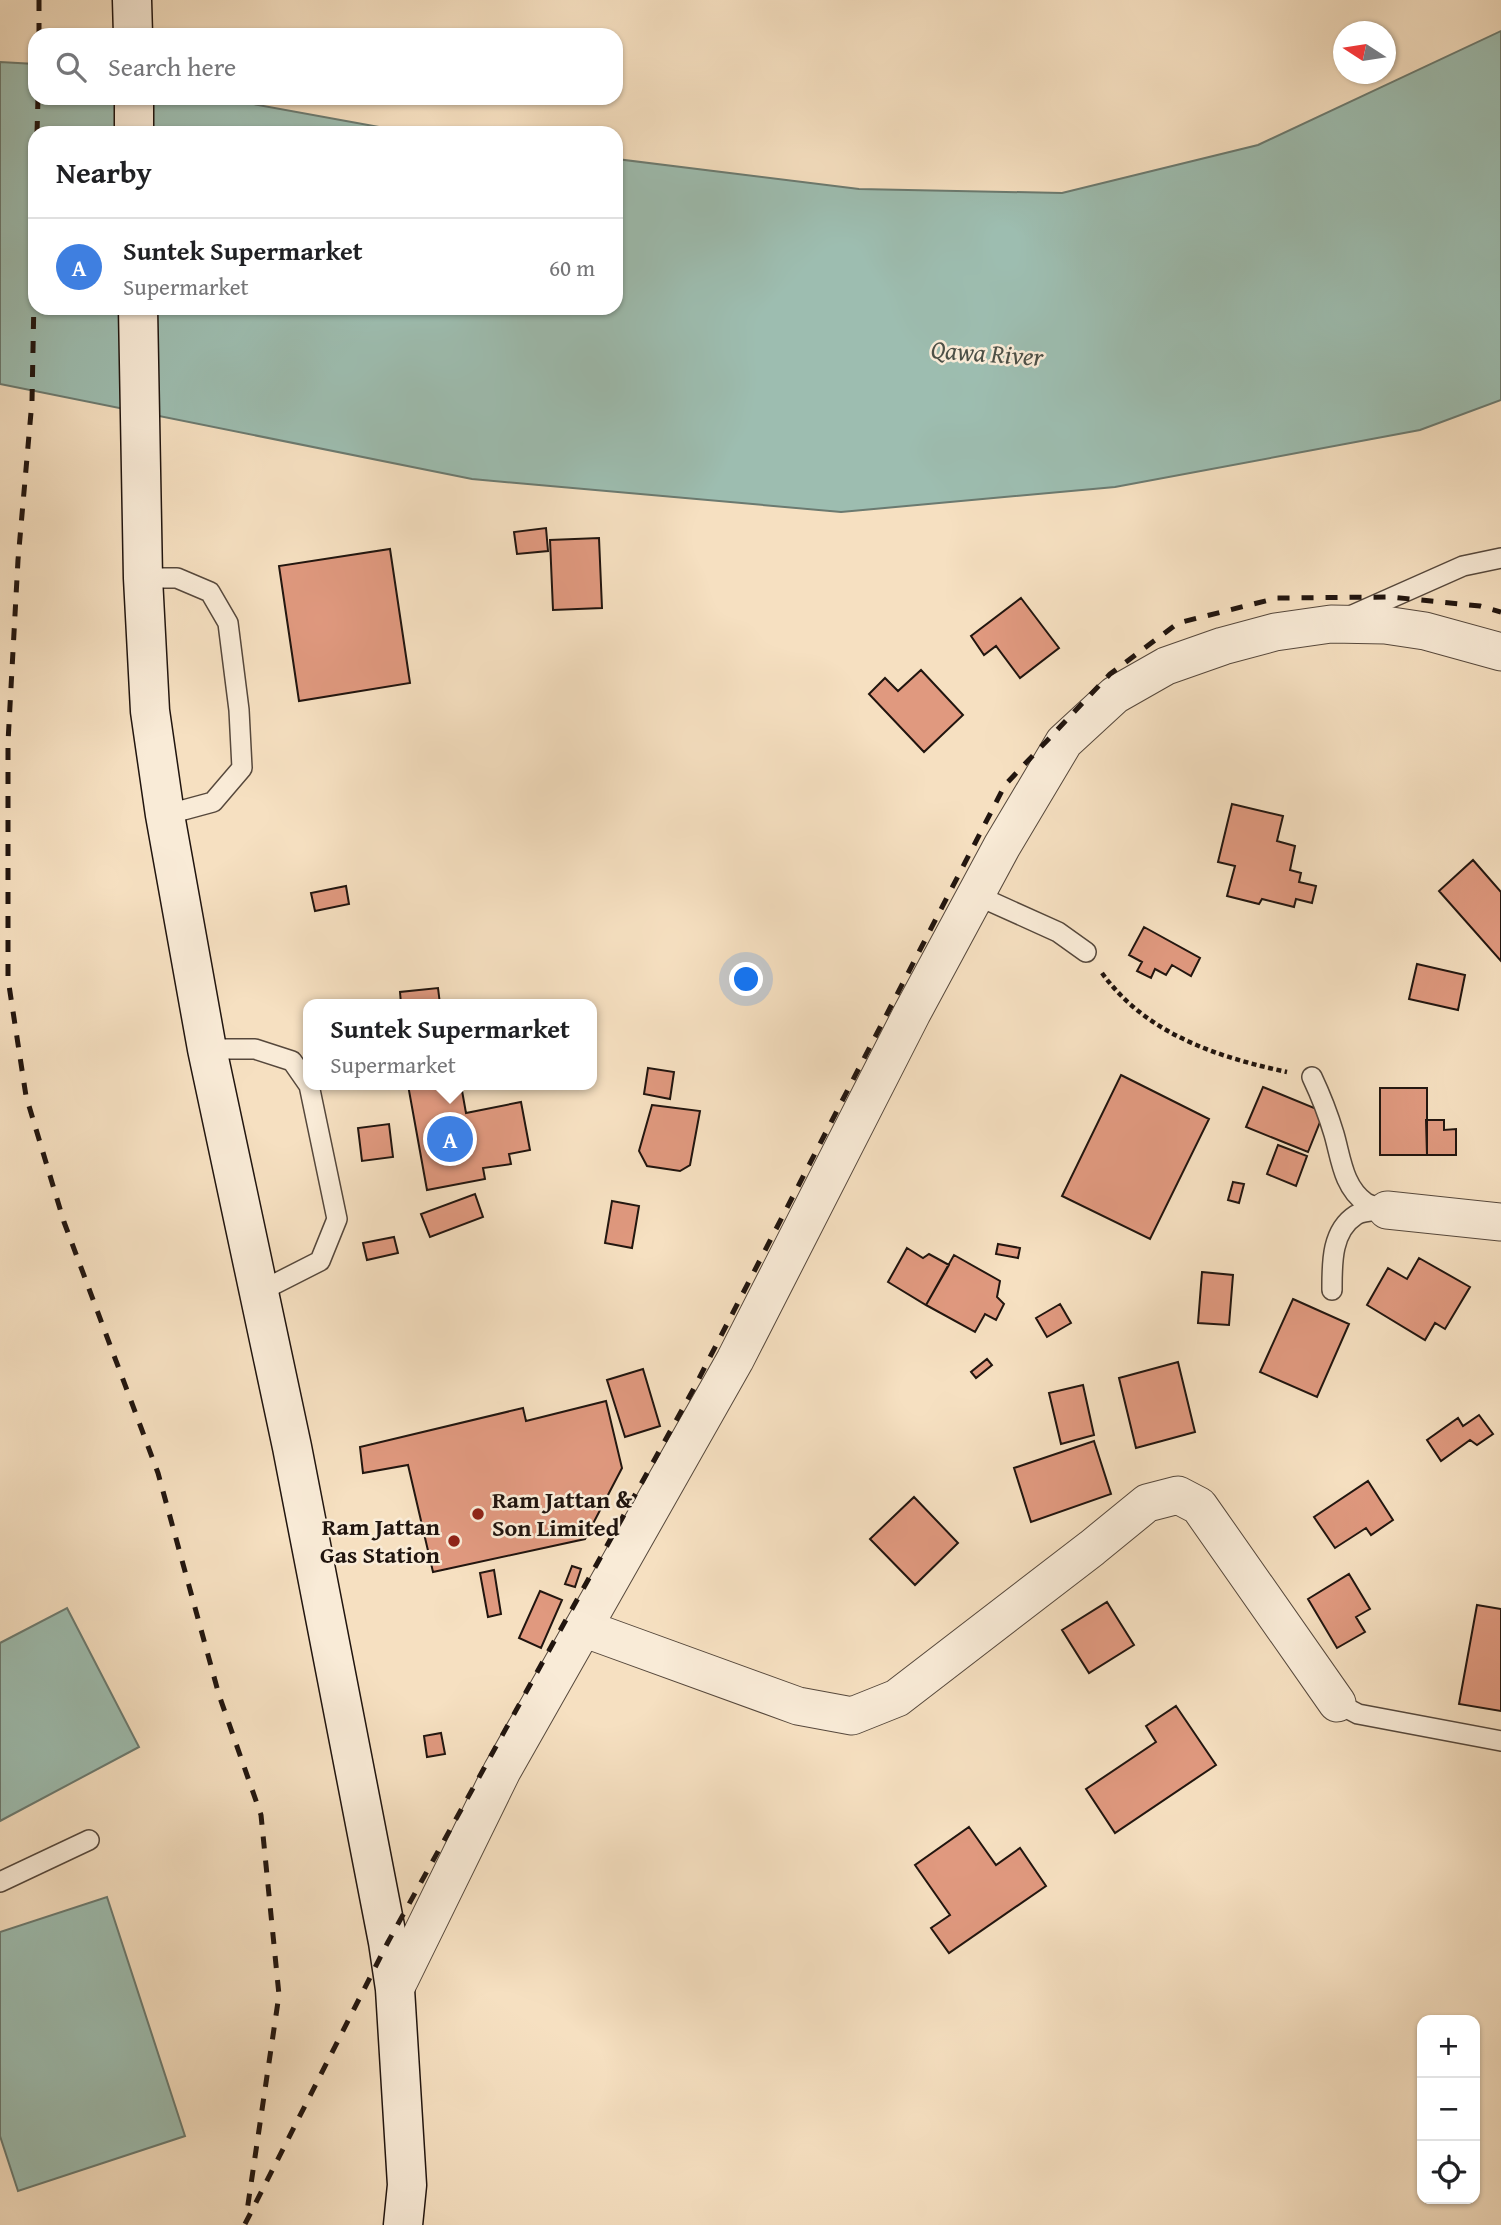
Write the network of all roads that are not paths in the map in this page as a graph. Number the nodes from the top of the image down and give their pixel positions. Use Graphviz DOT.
graph roads {
  1 [pos="134,105"];
  2 [pos="135,126"];
  3 [pos="138,315"];
  4 [pos="1501,558"];
  5 [pos="143,578"];
  6 [pos="1331,624"];
  7 [pos="1501,652"];
  8 [pos="165,815"];
  9 [pos="976,895"];
  10 [pos="1086,951"];
  11 [pos="207,1049"];
  12 [pos="303,1077"];
  13 [pos="1312,1077"];
  14 [pos="309,1090"];
  15 [pos="1387,1210"];
  16 [pos="1501,1222"];
  17 [pos="1332,1290"];
  18 [pos="258,1292"];
  19 [pos="583,1628"];
  20 [pos="1337,1703"];
  21 [pos="1501,1741"];
  22 [pos="89,1840"];
  23 [pos="0,1882"];
  24 [pos="395,1989"];
  25 [pos="403,2225"];
  1 -- 2 [label="main road"];
  3 -- 5 [label="main road"];
  4 -- 6 [label="lane"];
  5 -- 8 [label="main road"];
  5 -- 8 [label="lane"];
  6 -- 7 [label="street"];
  6 -- 9 [label="street"];
  8 -- 11 [label="main road"];
  9 -- 10 [label="lane"];
  9 -- 19 [label="street"];
  11 -- 12 [label="lane"];
  11 -- 18 [label="main road"];
  13 -- 15 [label="lane"];
  14 -- 18 [label="lane"];
  15 -- 16 [label="street"];
  15 -- 17 [label="lane"];
  18 -- 24 [label="main road"];
  19 -- 20 [label="street"];
  19 -- 24 [label="street"];
  20 -- 21 [label="lane"];
  22 -- 23 [label="lane"];
  24 -- 25 [label="main road"];
}
